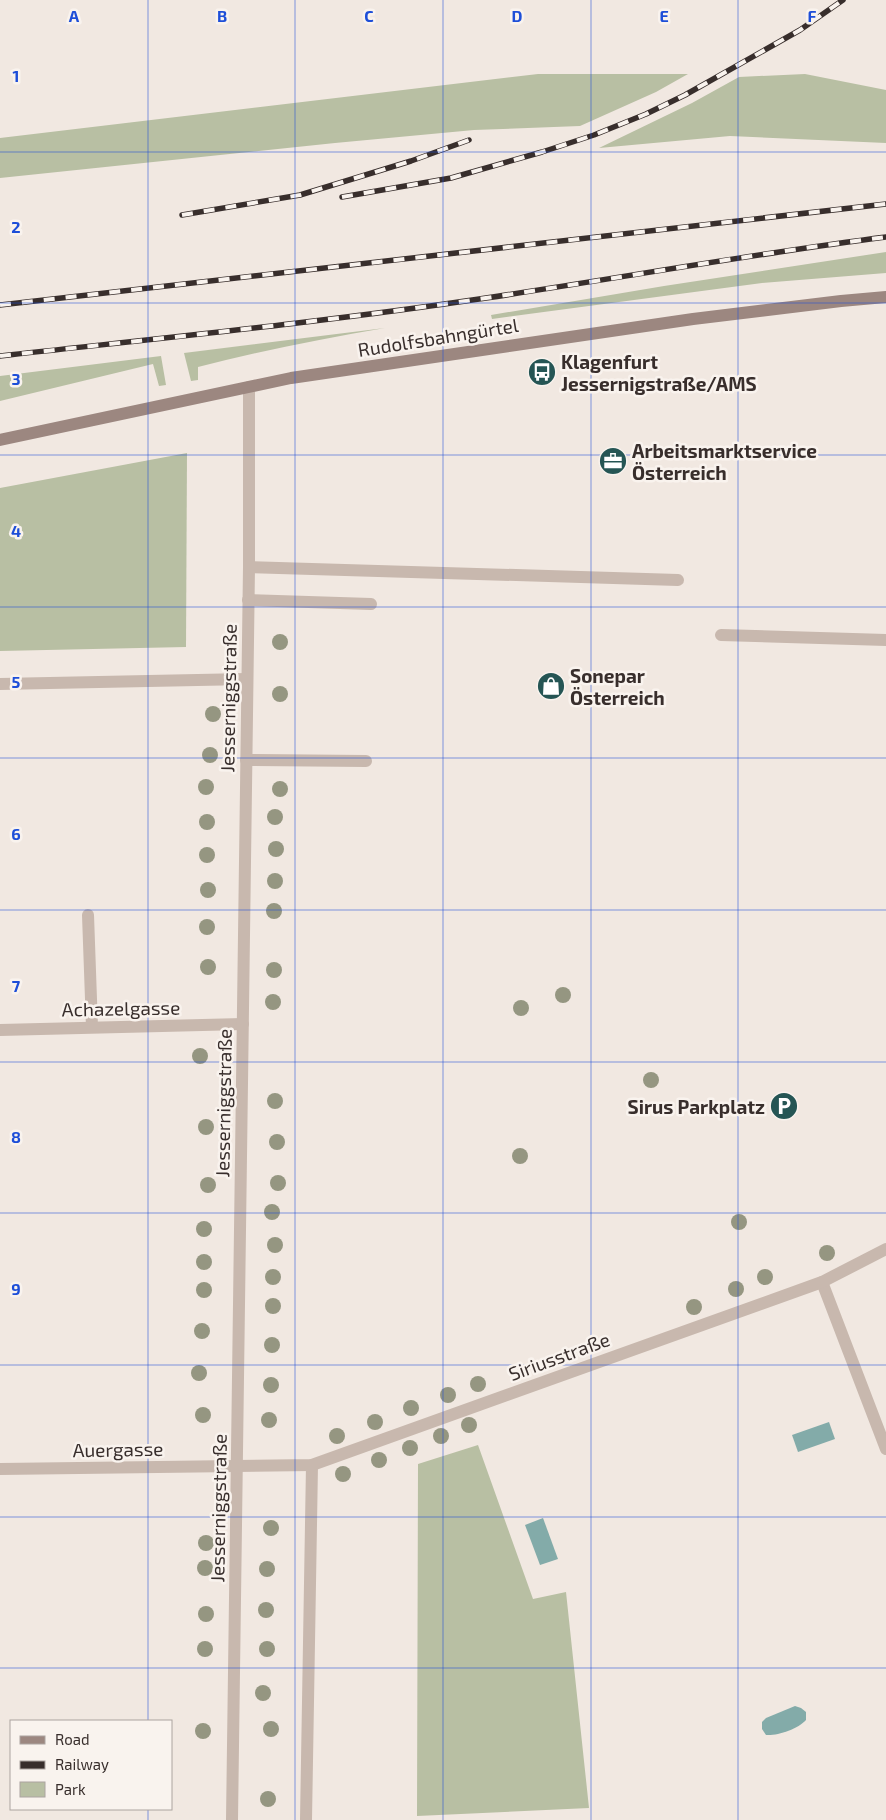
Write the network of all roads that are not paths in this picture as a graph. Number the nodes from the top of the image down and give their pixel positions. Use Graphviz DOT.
graph roads {
  1 [pos="886,297"];
  2 [pos="250,387"];
  3 [pos="0,440"];
  4 [pos="249,567"];
  5 [pos="678,580"];
  6 [pos="248,600"];
  7 [pos="371,604"];
  8 [pos="721,635"];
  9 [pos="886,640"];
  10 [pos="247,679"];
  11 [pos="0,684"];
  12 [pos="246,760"];
  13 [pos="366,761"];
  14 [pos="88,916"];
  15 [pos="243,1024"];
  16 [pos="92,1028"];
  17 [pos="0,1030"];
  18 [pos="886,1249"];
  19 [pos="822,1282"];
  20 [pos="886,1449"];
  21 [pos="312,1465"];
  22 [pos="237,1466"];
  23 [pos="0,1469"];
  24 [pos="232,1820"];
  25 [pos="306,1820"];
  1 -- 2 [label="street, Rudolfsbahngürtel"];
  2 -- 3 [label="street, Rudolfsbahngürtel"];
  2 -- 4 [label="street, Jesserniggstraße"];
  4 -- 5 [label="street"];
  4 -- 6 [label="street, Jesserniggstraße"];
  6 -- 7 [label="street"];
  6 -- 10 [label="street, Jesserniggstraße"];
  8 -- 9 [label="street"];
  10 -- 11 [label="street"];
  10 -- 12 [label="street, Jesserniggstraße"];
  12 -- 13 [label="street"];
  12 -- 15 [label="street, Jesserniggstraße"];
  14 -- 16 [label="street"];
  15 -- 16 [label="street, Achazelgasse"];
  15 -- 22 [label="street, Jesserniggstraße"];
  16 -- 17 [label="street, Achazelgasse"];
  18 -- 19 [label="street, Siriusstraße"];
  19 -- 20 [label="street"];
  19 -- 21 [label="street, Siriusstraße"];
  21 -- 22 [label="street, Siriusstraße"];
  21 -- 25 [label="street"];
  22 -- 23 [label="street, Auergasse"];
  22 -- 24 [label="street, Jesserniggstraße"];
}
